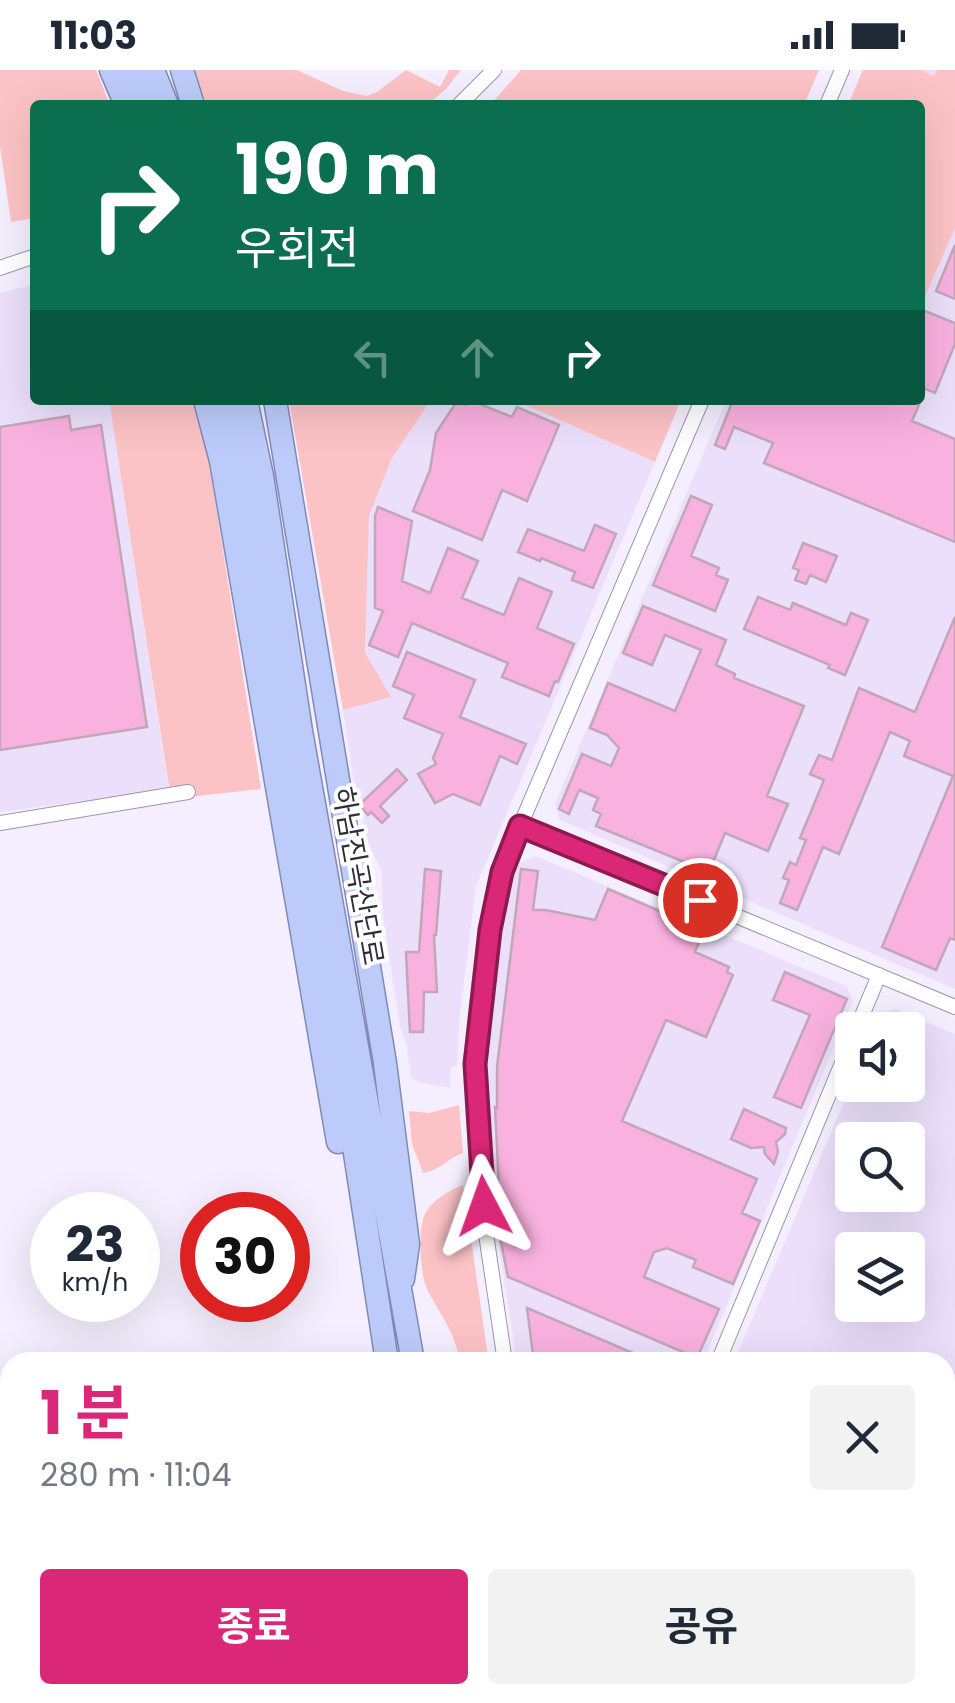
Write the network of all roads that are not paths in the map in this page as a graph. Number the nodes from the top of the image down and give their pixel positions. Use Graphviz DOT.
graph roads {
  1 [pos="110,70"];
  2 [pos="132,70"];
  3 [pos="153,70"];
  4 [pos="182,70"];
  5 [pos="494,70"];
  6 [pos="842,70"];
  7 [pos="124,100"];
  8 [pos="144,100"];
  9 [pos="165,100"];
  10 [pos="191,100"];
  11 [pos="463,100"];
  12 [pos="830,100"];
  13 [pos="30,258"];
  14 [pos="0,268"];
  15 [pos="206,405"];
  16 [pos="227,405"];
  17 [pos="247,405"];
  18 [pos="276,405"];
  19 [pos="700,405"];
  20 [pos="293,733"];
  21 [pos="188,792"];
  22 [pos="0,823"];
  23 [pos="520,826"];
  24 [pos="879,975"];
  25 [pos="955,1008"];
  26 [pos="864,1012"];
  27 [pos="835,1080"];
  28 [pos="394,1307"];
  29 [pos="388,1352"];
  30 [pos="409,1352"];
  31 [pos="504,1352"];
  32 [pos="722,1352"];
  1 -- 7 [label="highway"];
  2 -- 8 [label="highway"];
  3 -- 9 [label="highway"];
  4 -- 10 [label="highway"];
  5 -- 11 [label="street"];
  6 -- 12 [label="street"];
  13 -- 14 [label="street"];
  15 -- 28 [label="highway"];
  16 -- 20 [label="highway, 하남진곡산단로"];
  17 -- 20 [label="highway, 하남진곡산단로"];
  18 -- 28 [label="highway"];
  19 -- 23 [label="street"];
  20 -- 28 [label="highway, 하남진곡산단로"];
  21 -- 22 [label="street"];
  23 -- 24 [label="street"];
  23 -- 31 [label="street"];
  24 -- 25 [label="street"];
  24 -- 26 [label="street"];
  27 -- 32 [label="street"];
  28 -- 29 [label="highway, 하남진곡산단로"];
  28 -- 30 [label="highway, 하남진곡산단로"];
}
